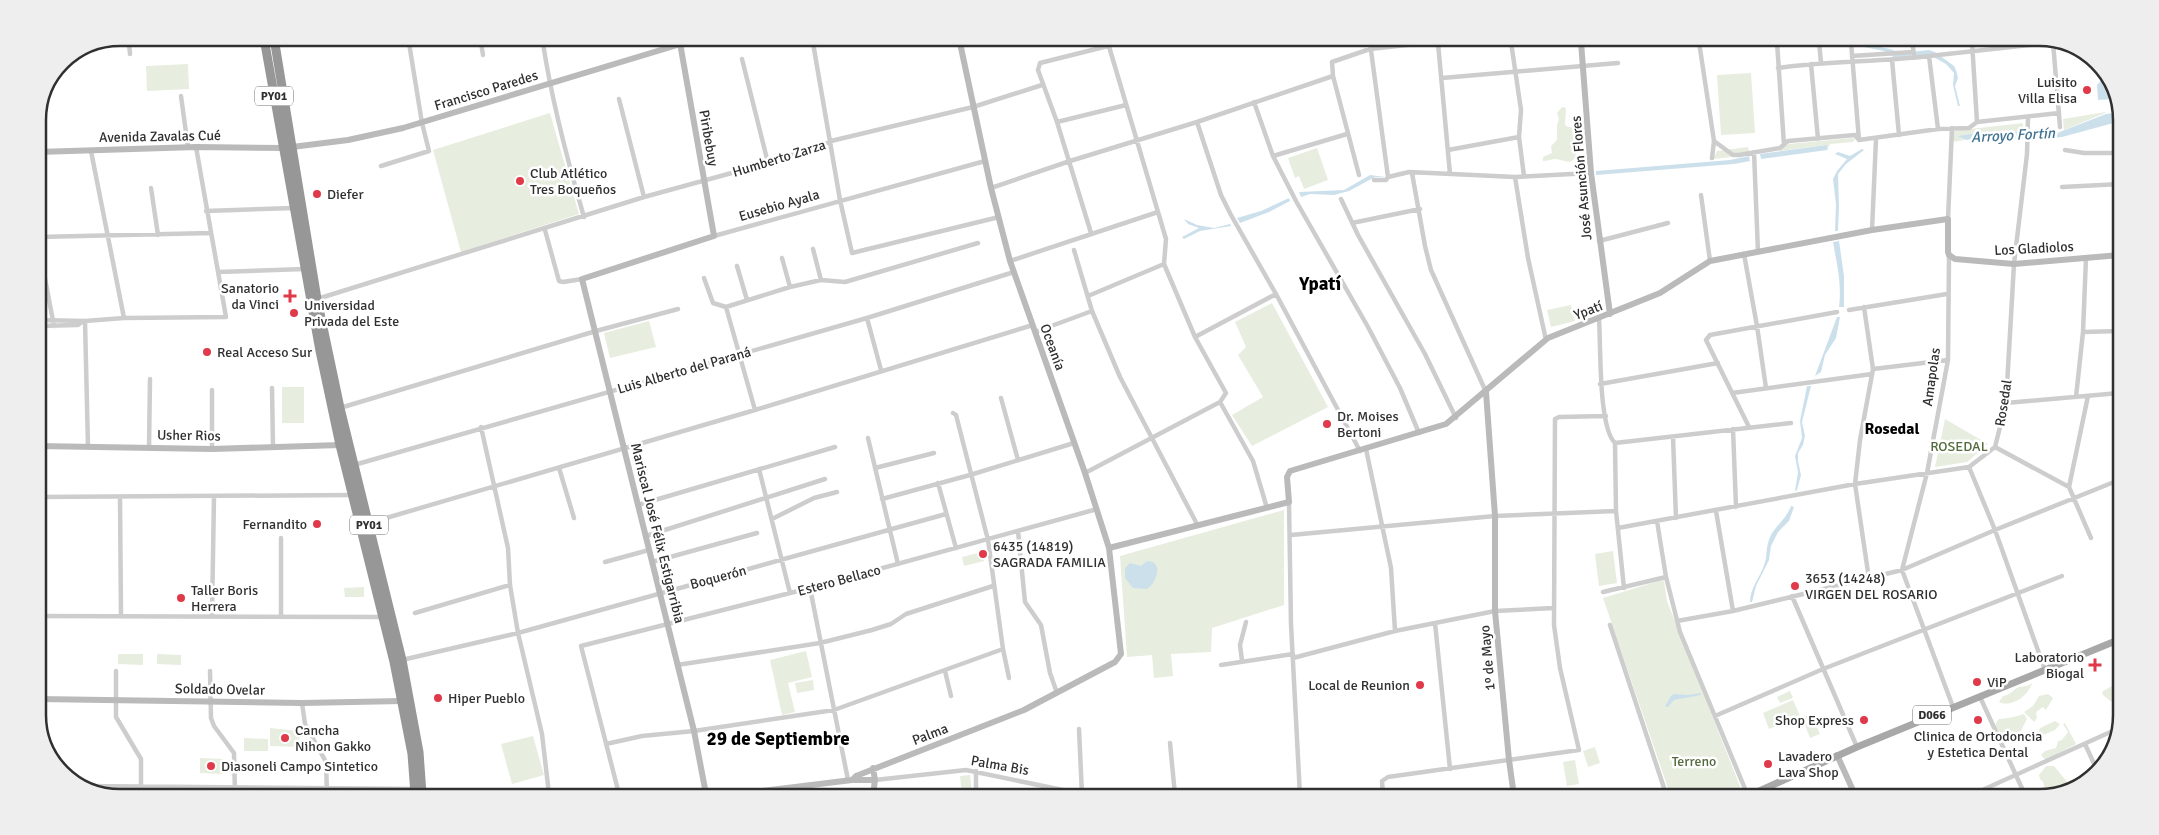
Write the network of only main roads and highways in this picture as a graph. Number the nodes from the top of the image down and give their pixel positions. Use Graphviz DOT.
graph roads {
  1 [pos="265,46"];
  2 [pos="275,46"];
  3 [pos="288,147"];
  4 [pos="2113,642"];
  5 [pos="406,701"];
  6 [pos="417,789"];
  7 [pos="1762,789"];
  1 -- 3 [label="highway, PY01"];
  2 -- 3 [label="highway, PY01"];
  3 -- 5 [label="highway, PY01"];
  3 -- 5 [label="highway, PY01"];
  4 -- 7 [label="main road, D066"];
  5 -- 6 [label="highway, PY01"];
}
